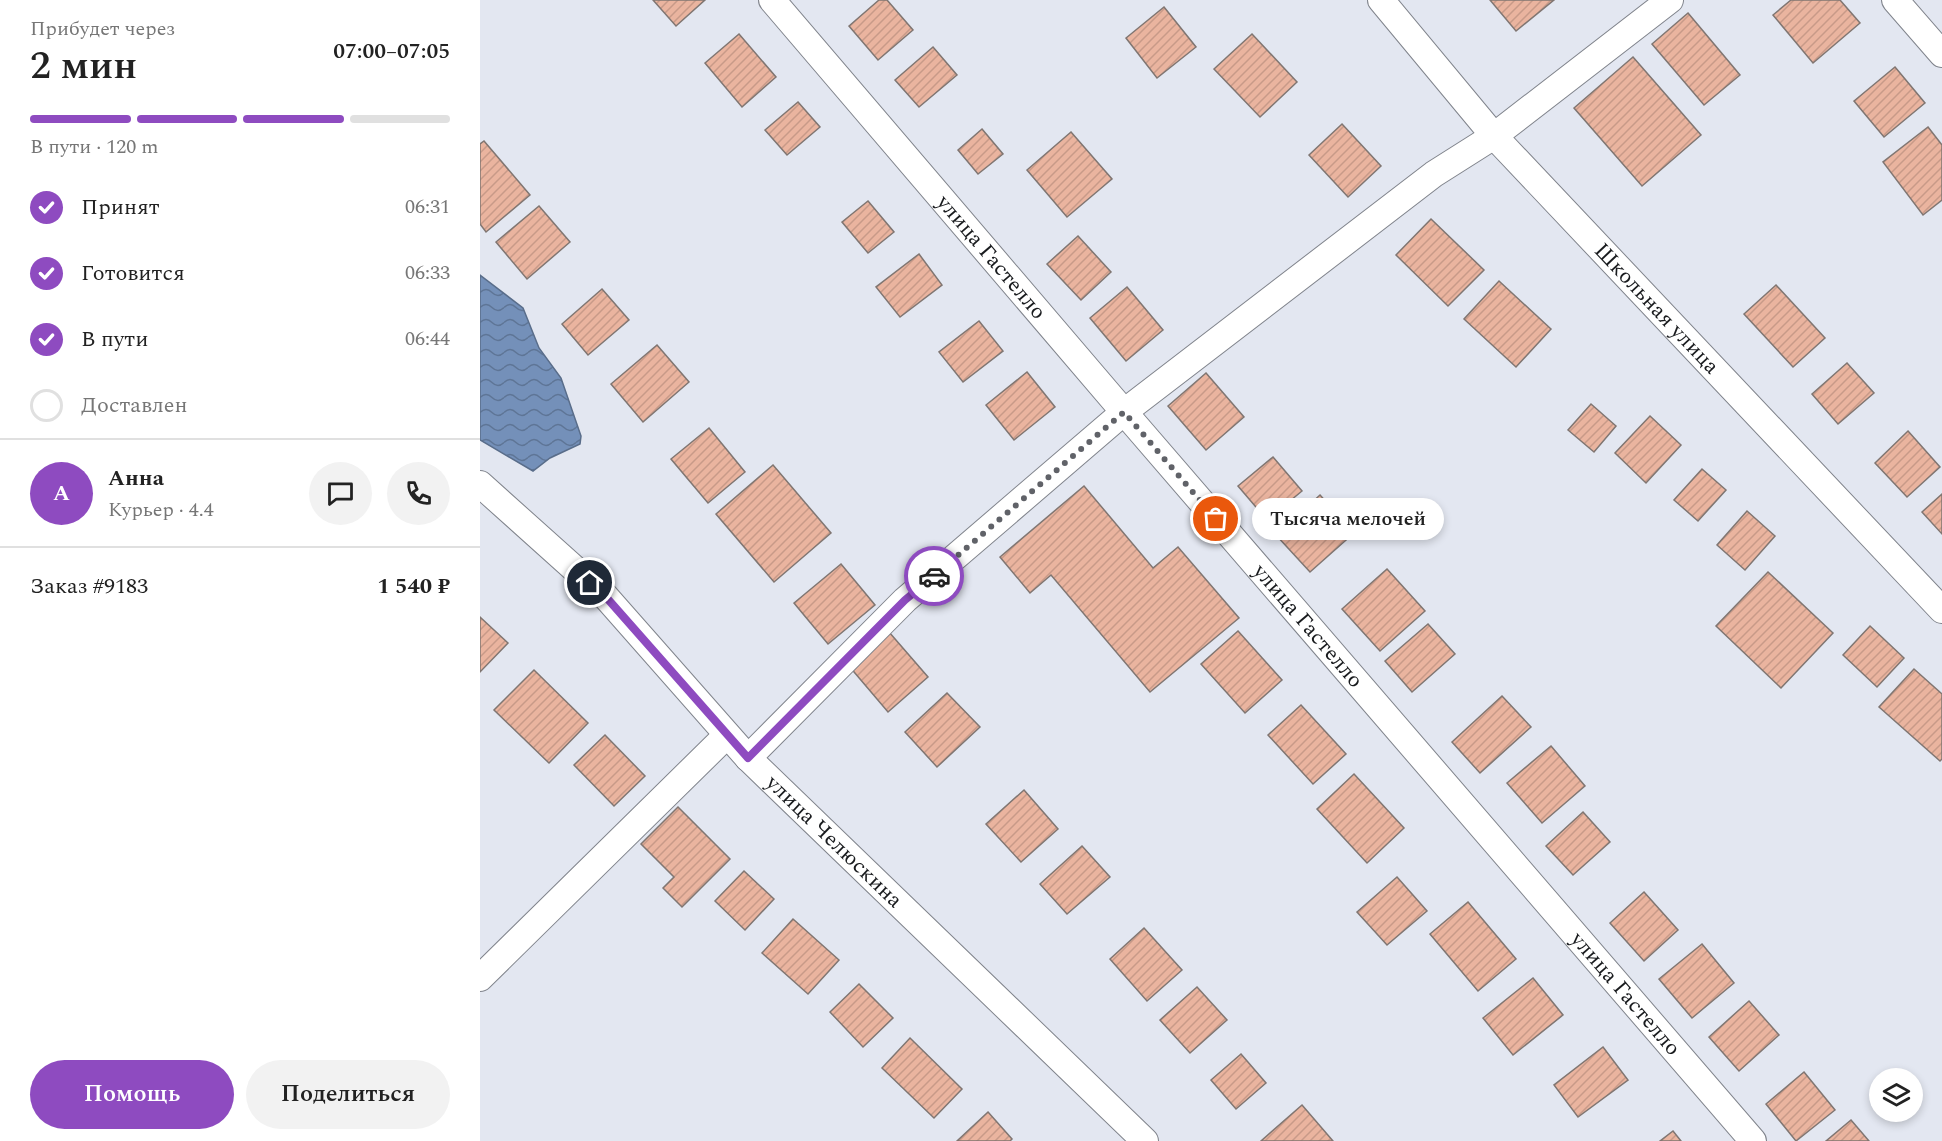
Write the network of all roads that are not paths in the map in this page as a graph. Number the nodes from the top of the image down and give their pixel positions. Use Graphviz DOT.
graph roads {
  1 [pos="772,0"];
  2 [pos="1381,0"];
  3 [pos="1670,0"];
  4 [pos="1895,0"];
  5 [pos="1942,54"];
  6 [pos="1494,136"];
  7 [pos="1124,412"];
  8 [pos="480,484"];
  9 [pos="1942,610"];
  10 [pos="728,735"];
  11 [pos="748,758"];
  12 [pos="480,978"];
  13 [pos="1145,1141"];
  14 [pos="1753,1141"];
  1 -- 7 [label="street, улица Гастелло"];
  2 -- 6 [label="street, Школьная улица"];
  3 -- 6 [label="street"];
  4 -- 5 [label="street"];
  6 -- 7 [label="street"];
  6 -- 9 [label="street, Школьная улица"];
  7 -- 11 [label="street"];
  7 -- 14 [label="street, улица Гастелло"];
  8 -- 10 [label="street, улица Челюскина"];
  10 -- 11 [label="street, улица Челюскина"];
  10 -- 12 [label="street"];
  11 -- 13 [label="street, улица Челюскина"];
}
